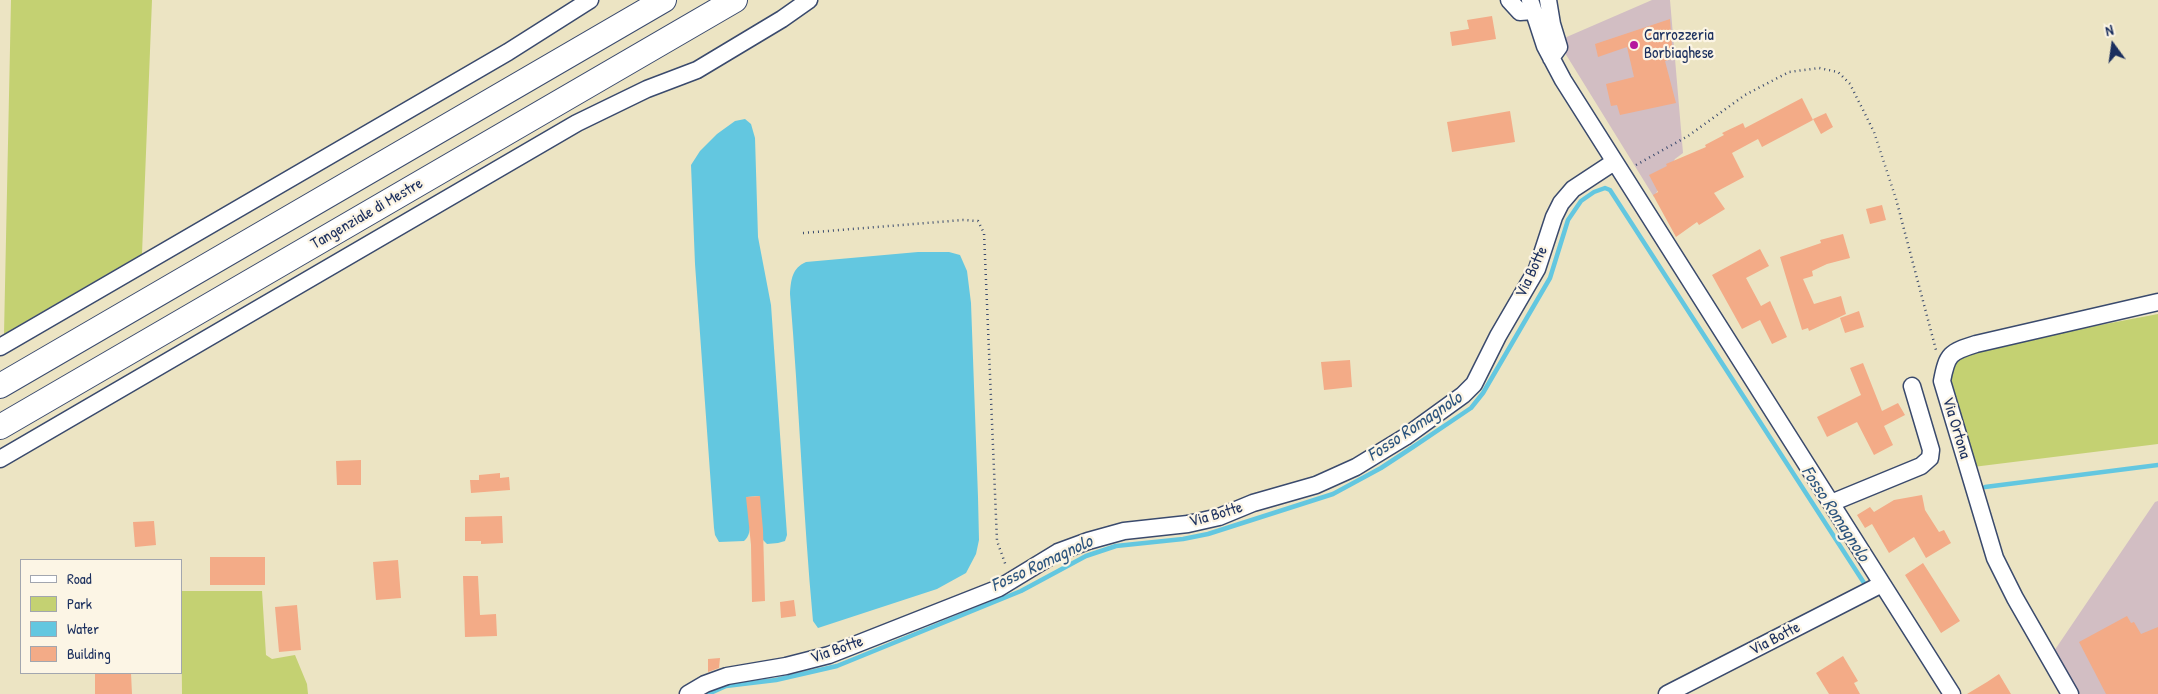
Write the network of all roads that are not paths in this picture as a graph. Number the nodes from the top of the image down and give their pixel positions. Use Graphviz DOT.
graph roads {
  1 [pos="590,0"];
  2 [pos="664,0"];
  3 [pos="735,0"];
  4 [pos="809,0"];
  5 [pos="1509,0"];
  6 [pos="1548,0"];
  7 [pos="1531,6"];
  8 [pos="1551,58"];
  9 [pos="1618,168"];
  10 [pos="2158,302"];
  11 [pos="0,347"];
  12 [pos="0,386"];
  13 [pos="1912,386"];
  14 [pos="0,427"];
  15 [pos="0,459"];
  16 [pos="1831,503"];
  17 [pos="1882,584"];
  18 [pos="688,694"];
  19 [pos="1667,694"];
  20 [pos="1952,694"];
  21 [pos="2070,694"];
  1 -- 11 [label="street"];
  2 -- 12 [label="highway"];
  3 -- 14 [label="highway, Tangenziale di Mestre"];
  4 -- 15 [label="street"];
  5 -- 7 [label="street"];
  6 -- 8 [label="street"];
  7 -- 8 [label="street"];
  8 -- 9 [label="street"];
  9 -- 16 [label="street"];
  9 -- 18 [label="street, Via Botte"];
  10 -- 21 [label="street, Via Ortona"];
  13 -- 16 [label="street"];
  16 -- 17 [label="street"];
  17 -- 19 [label="street, Via Botte"];
  17 -- 20 [label="street"];
}
